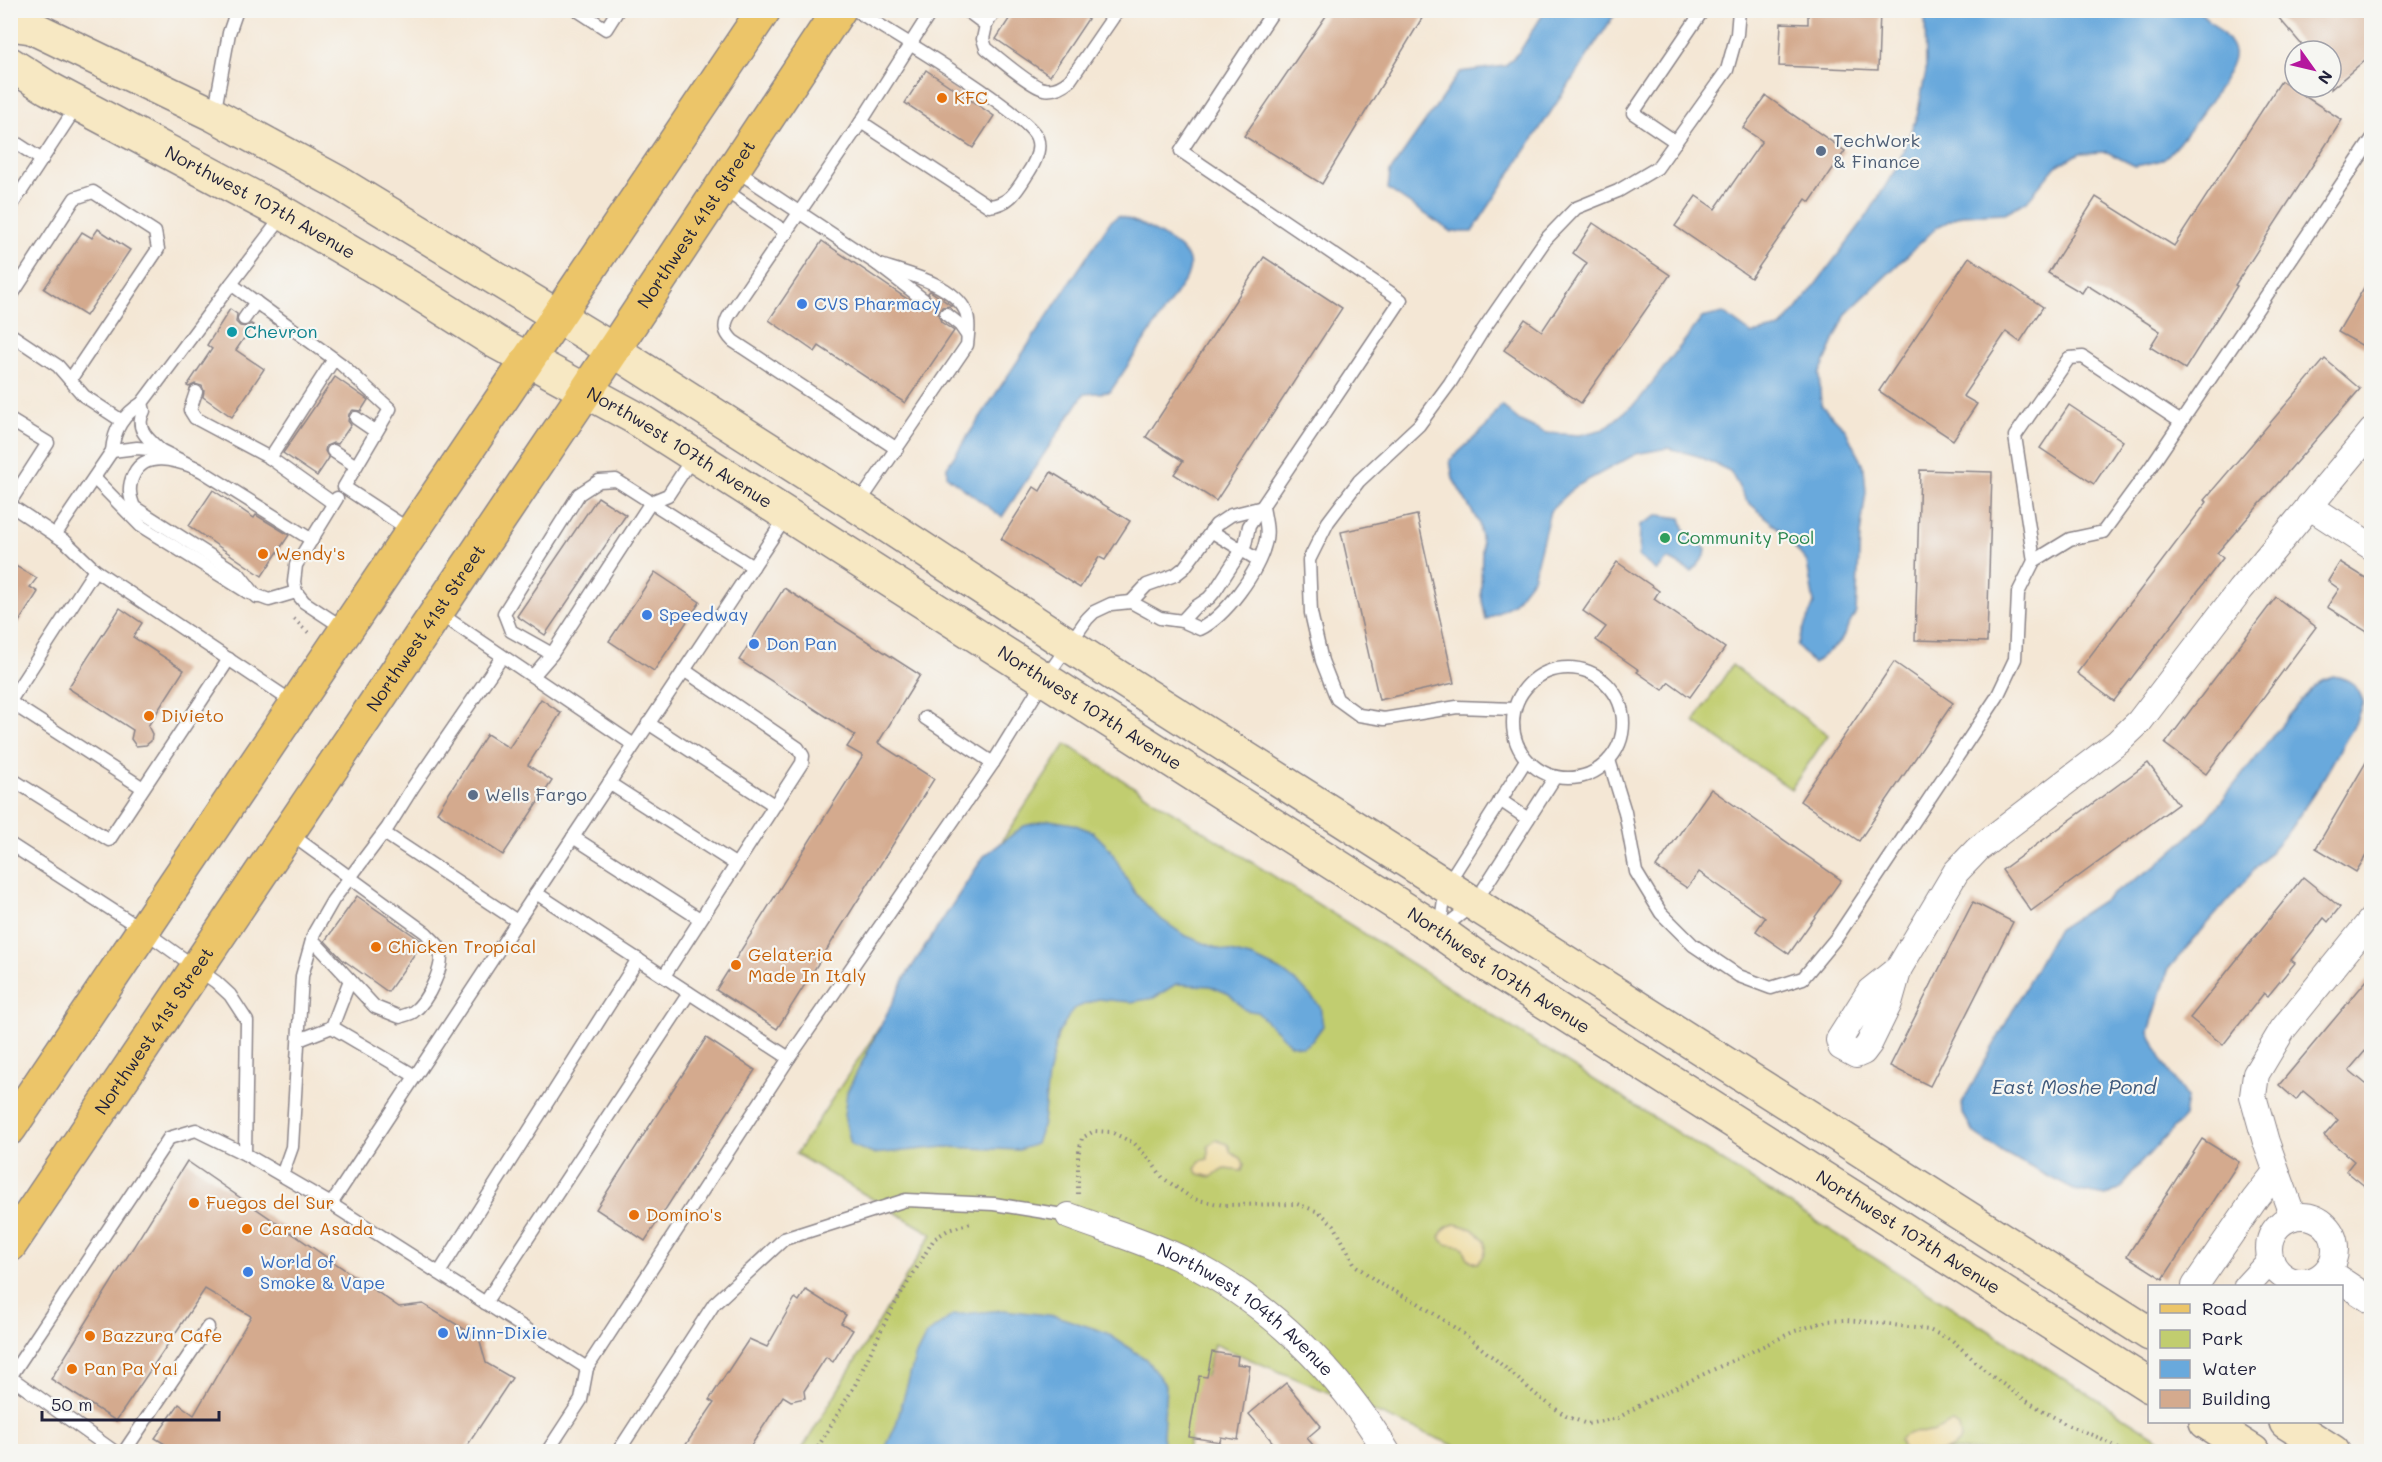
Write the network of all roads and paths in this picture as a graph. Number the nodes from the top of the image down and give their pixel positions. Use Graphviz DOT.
graph roads {
  1 [pos="237,10"];
  2 [pos="578,10"];
  3 [pos="618,10"];
  4 [pos="764,10"];
  5 [pos="839,10"];
  6 [pos="855,10"];
  7 [pos="932,10"];
  8 [pos="966,10"];
  9 [pos="995,10"];
  10 [pos="1118,10"];
  11 [pos="1274,10"];
  12 [pos="1703,10"];
  13 [pos="1739,10"];
  14 [pos="10,24"];
  15 [pos="986,25"];
  16 [pos="910,44"];
  17 [pos="10,64"];
  18 [pos="78,105"];
  19 [pos="214,115"];
  20 [pos="861,122"];
  21 [pos="10,139"];
  22 [pos="2372,139"];
  23 [pos="1676,142"];
  24 [pos="42,160"];
  25 [pos="727,177"];
  26 [pos="10,208"];
  27 [pos="801,213"];
  28 [pos="285,214"];
  29 [pos="787,233"];
  30 [pos="877,264"];
  31 [pos="231,285"];
  32 [pos="10,298"];
  33 [pos="924,300"];
  34 [pos="256,302"];
  35 [pos="946,314"];
  36 [pos="557,317"];
  37 [pos="244,319"];
  38 [pos="10,334"];
  39 [pos="968,336"];
  40 [pos="613,350"];
  41 [pos="334,359"];
  42 [pos="528,360"];
  43 [pos="70,380"];
  44 [pos="585,391"];
  45 [pos="196,392"];
  46 [pos="142,404"];
  47 [pos="356,418"];
  48 [pos="10,420"];
  49 [pos="122,421"];
  50 [pos="2181,422"];
  51 [pos="375,431"];
  52 [pos="2372,431"];
  53 [pos="897,449"];
  54 [pos="160,450"];
  55 [pos="112,451"];
  56 [pos="333,451"];
  57 [pos="693,456"];
  58 [pos="270,458"];
  59 [pos="356,466"];
  60 [pos="194,467"];
  61 [pos="94,478"];
  62 [pos="344,487"];
  63 [pos="651,502"];
  64 [pos="333,503"];
  65 [pos="2309,506"];
  66 [pos="11,507"];
  67 [pos="859,507"];
  68 [pos="1263,507"];
  69 [pos="787,516"];
  70 [pos="1211,531"];
  71 [pos="412,532"];
  72 [pos="56,535"];
  73 [pos="312,540"];
  74 [pos="2372,547"];
  75 [pos="1241,551"];
  76 [pos="1258,560"];
  77 [pos="2034,561"];
  78 [pos="753,567"];
  79 [pos="95,570"];
  80 [pos="296,592"];
  81 [pos="257,597"];
  82 [pos="1131,602"];
  83 [pos="437,612"];
  84 [pos="292,617"];
  85 [pos="1182,621"];
  86 [pos="346,630"];
  87 [pos="313,637"];
  88 [pos="1069,645"];
  89 [pos="552,654"];
  90 [pos="502,657"];
  91 [pos="229,659"];
  92 [pos="684,670"];
  93 [pos="533,676"];
  94 [pos="1044,680"];
  95 [pos="10,702"];
  96 [pos="296,704"];
  97 [pos="1514,709"];
  98 [pos="925,718"];
  99 [pos="648,723"];
  100 [pos="634,745"];
  101 [pos="1526,760"];
  102 [pos="1609,760"];
  103 [pos="993,763"];
  104 [pos="10,777"];
  105 [pos="1555,777"];
  106 [pos="609,783"];
  107 [pos="143,788"];
  108 [pos="1500,801"];
  109 [pos="774,805"];
  110 [pos="1528,819"];
  111 [pos="288,832"];
  112 [pos="384,833"];
  113 [pos="573,837"];
  114 [pos="10,844"];
  115 [pos="735,864"];
  116 [pos="351,877"];
  117 [pos="1446,886"];
  118 [pos="536,893"];
  119 [pos="1474,904"];
  120 [pos="700,919"];
  121 [pos="2372,919"];
  122 [pos="517,921"];
  123 [pos="143,930"];
  124 [pos="1439,931"];
  125 [pos="312,939"];
  126 [pos="638,959"];
  127 [pos="196,968"];
  128 [pos="1899,968"];
  129 [pos="664,976"];
  130 [pos="350,980"];
  131 [pos="689,993"];
  132 [pos="332,1027"];
  133 [pos="299,1040"];
  134 [pos="789,1058"];
  135 [pos="415,1076"];
  136 [pos="10,1128"];
  137 [pos="246,1154"];
  138 [pos="2276,1172"];
  139 [pos="282,1175"];
  140 [pos="331,1204"];
  141 [pos="1069,1216"];
  142 [pos="2293,1217"];
  143 [pos="981,1223"];
  144 [pos="10,1245"];
  145 [pos="2271,1260"];
  146 [pos="2327,1271"];
  147 [pos="439,1273"];
  148 [pos="2298,1284"];
  149 [pos="2196,1285"];
  150 [pos="2251,1285"];
  151 [pos="2372,1301"];
  152 [pos="485,1303"];
  153 [pos="208,1327"];
  154 [pos="2148,1333"];
  155 [pos="587,1368"];
  156 [pos="10,1377"];
  157 [pos="2148,1385"];
  158 [pos="2208,1423"];
  159 [pos="2288,1423"];
  160 [pos="115,1452"];
  161 [pos="124,1452"];
  162 [pos="548,1452"];
  163 [pos="618,1452"];
  164 [pos="815,1452"];
  165 [pos="1387,1452"];
  166 [pos="2124,1452"];
  167 [pos="2253,1452"];
  168 [pos="2333,1452"];
  1 -- 19 [label="lane"];
  2 -- 3 [label="lane"];
  4 -- 36 [label="main road"];
  5 -- 25 [label="main road, Northwest 41st Street"];
  6 -- 16 [label="lane"];
  7 -- 16 [label="lane"];
  8 -- 15 [label="lane"];
  9 -- 15 [label="lane"];
  10 -- 15 [label="lane"];
  11 -- 68 [label="lane"];
  12 -- 23 [label="lane"];
  13 -- 23 [label="lane"];
  14 -- 19 [label="main road"];
  16 -- 20 [label="lane"];
  16 -- 20 [label="lane"];
  17 -- 18 [label="main road, Northwest 107th Avenue"];
  18 -- 24 [label="lane"];
  18 -- 28 [label="main road, Northwest 107th Avenue"];
  19 -- 36 [label="main road"];
  20 -- 27 [label="lane"];
  21 -- 24 [label="lane"];
  22 -- 50 [label="lane"];
  23 -- 97 [label="lane"];
  24 -- 26 [label="lane"];
  25 -- 27 [label="lane"];
  25 -- 29 [label="lane"];
  25 -- 40 [label="main road, Northwest 41st Street"];
  27 -- 29 [label="lane"];
  27 -- 30 [label="lane"];
  28 -- 31 [label="lane"];
  28 -- 42 [label="main road, Northwest 107th Avenue"];
  29 -- 53 [label="lane"];
  30 -- 33 [label="lane"];
  30 -- 39 [label="lane"];
  31 -- 34 [label="lane"];
  31 -- 46 [label="lane"];
  32 -- 43 [label="lane"];
  34 -- 37 [label="lane"];
  34 -- 41 [label="lane"];
  35 -- 39 [label="lane"];
  36 -- 40 [label="main road"];
  36 -- 42 [label="main road"];
  38 -- 43 [label="lane"];
  39 -- 53 [label="lane"];
  40 -- 44 [label="main road, Northwest 41st Street"];
  40 -- 67 [label="main road"];
  41 -- 51 [label="lane"];
  41 -- 58 [label="lane"];
  42 -- 44 [label="main road, Northwest 107th Avenue"];
  42 -- 71 [label="main road"];
  43 -- 49 [label="lane"];
  44 -- 57 [label="main road, Northwest 107th Avenue"];
  44 -- 83 [label="main road, Northwest 41st Street"];
  45 -- 58 [label="lane"];
  46 -- 49 [label="lane"];
  46 -- 54 [label="lane"];
  47 -- 51 [label="lane"];
  48 -- 66 [label="lane"];
  49 -- 55 [label="lane"];
  50 -- 77 [label="lane"];
  50 -- 77 [label="lane"];
  51 -- 59 [label="lane"];
  52 -- 65 [label="street"];
  53 -- 67 [label="lane"];
  54 -- 55 [label="lane"];
  54 -- 60 [label="lane"];
  55 -- 61 [label="lane"];
  56 -- 59 [label="lane"];
  57 -- 63 [label="lane"];
  57 -- 69 [label="main road, Northwest 107th Avenue"];
  58 -- 64 [label="lane"];
  59 -- 62 [label="lane"];
  60 -- 73 [label="lane"];
  60 -- 81 [label="lane"];
  61 -- 72 [label="lane"];
  61 -- 81 [label="lane"];
  62 -- 64 [label="lane"];
  62 -- 71 [label="lane"];
  63 -- 78 [label="lane"];
  63 -- 89 [label="lane"];
  63 -- 89 [label="lane"];
  64 -- 73 [label="lane"];
  65 -- 74 [label="street"];
  65 -- 128 [label="street"];
  66 -- 72 [label="lane"];
  67 -- 88 [label="main road"];
  68 -- 70 [label="lane"];
  68 -- 75 [label="lane"];
  68 -- 76 [label="lane"];
  69 -- 78 [label="lane"];
  69 -- 94 [label="main road, Northwest 107th Avenue"];
  70 -- 75 [label="lane"];
  70 -- 82 [label="lane"];
  71 -- 86 [label="main road"];
  72 -- 79 [label="lane"];
  73 -- 80 [label="lane"];
  75 -- 76 [label="lane"];
  75 -- 85 [label="lane"];
  76 -- 85 [label="lane"];
  77 -- 102 [label="lane"];
  78 -- 92 [label="lane"];
  79 -- 91 [label="lane"];
  79 -- 95 [label="lane"];
  80 -- 81 [label="lane"];
  80 -- 86 [label="lane"];
  82 -- 85 [label="lane"];
  82 -- 88 [label="lane"];
  83 -- 90 [label="lane"];
  83 -- 111 [label="main road, Northwest 41st Street"];
  84 -- 87 [label="path"];
  86 -- 96 [label="main road"];
  88 -- 94 [label="lane"];
  88 -- 117 [label="main road"];
  89 -- 93 [label="lane"];
  90 -- 93 [label="lane"];
  90 -- 112 [label="lane"];
  91 -- 96 [label="lane"];
  91 -- 107 [label="lane"];
  92 -- 99 [label="lane"];
  92 -- 109 [label="lane"];
  93 -- 100 [label="lane"];
  94 -- 103 [label="lane"];
  94 -- 124 [label="main road, Northwest 107th Avenue"];
  95 -- 107 [label="lane"];
  96 -- 123 [label="main road"];
  97 -- 101 [label="lane"];
  97 -- 102 [label="lane"];
  98 -- 103 [label="lane"];
  99 -- 100 [label="lane"];
  99 -- 109 [label="lane"];
  100 -- 106 [label="lane"];
  101 -- 105 [label="lane"];
  101 -- 108 [label="lane"];
  102 -- 105 [label="lane"];
  103 -- 134 [label="lane"];
  104 -- 107 [label="lane"];
  105 -- 110 [label="lane"];
  106 -- 113 [label="lane"];
  106 -- 115 [label="lane"];
  108 -- 110 [label="lane"];
  108 -- 117 [label="lane"];
  109 -- 115 [label="lane"];
  110 -- 119 [label="lane"];
  111 -- 116 [label="lane"];
  111 -- 127 [label="main road, Northwest 41st Street"];
  112 -- 116 [label="lane"];
  112 -- 122 [label="lane"];
  113 -- 118 [label="lane"];
  113 -- 120 [label="lane"];
  114 -- 123 [label="lane"];
  115 -- 120 [label="lane"];
  116 -- 125 [label="lane"];
  116 -- 130 [label="lane"];
  117 -- 119 [label="main road"];
  117 -- 124 [label="lane"];
  118 -- 122 [label="lane"];
  118 -- 126 [label="lane"];
  119 -- 124 [label="lane"];
  119 -- 154 [label="main road"];
  120 -- 129 [label="lane"];
  121 -- 138 [label="street"];
  122 -- 135 [label="lane"];
  123 -- 127 [label="lane"];
  123 -- 136 [label="main road"];
  124 -- 157 [label="main road, Northwest 107th Avenue"];
  125 -- 130 [label="lane"];
  125 -- 133 [label="lane"];
  126 -- 129 [label="lane"];
  126 -- 147 [label="lane"];
  127 -- 137 [label="lane"];
  127 -- 144 [label="main road, Northwest 41st Street"];
  129 -- 131 [label="lane"];
  130 -- 132 [label="lane"];
  131 -- 134 [label="lane"];
  131 -- 152 [label="lane"];
  132 -- 133 [label="lane"];
  132 -- 135 [label="lane"];
  133 -- 139 [label="lane"];
  134 -- 155 [label="lane"];
  135 -- 140 [label="lane"];
  137 -- 139 [label="lane"];
  137 -- 156 [label="lane"];
  138 -- 142 [label="street"];
  138 -- 149 [label="street"];
  139 -- 140 [label="lane"];
  140 -- 147 [label="lane"];
  141 -- 163 [label="lane"];
  141 -- 165 [label="street, Northwest 104th Avenue"];
  141 -- 166 [label="path"];
  142 -- 145 [label="street"];
  142 -- 146 [label="street"];
  143 -- 164 [label="path"];
  145 -- 148 [label="street"];
  145 -- 150 [label="street"];
  146 -- 148 [label="street"];
  146 -- 151 [label="street"];
  147 -- 152 [label="lane"];
  152 -- 155 [label="lane"];
  153 -- 161 [label="lane"];
  155 -- 162 [label="lane"];
  156 -- 160 [label="lane"];
  158 -- 167 [label="main road"];
  159 -- 168 [label="main road"];
}
